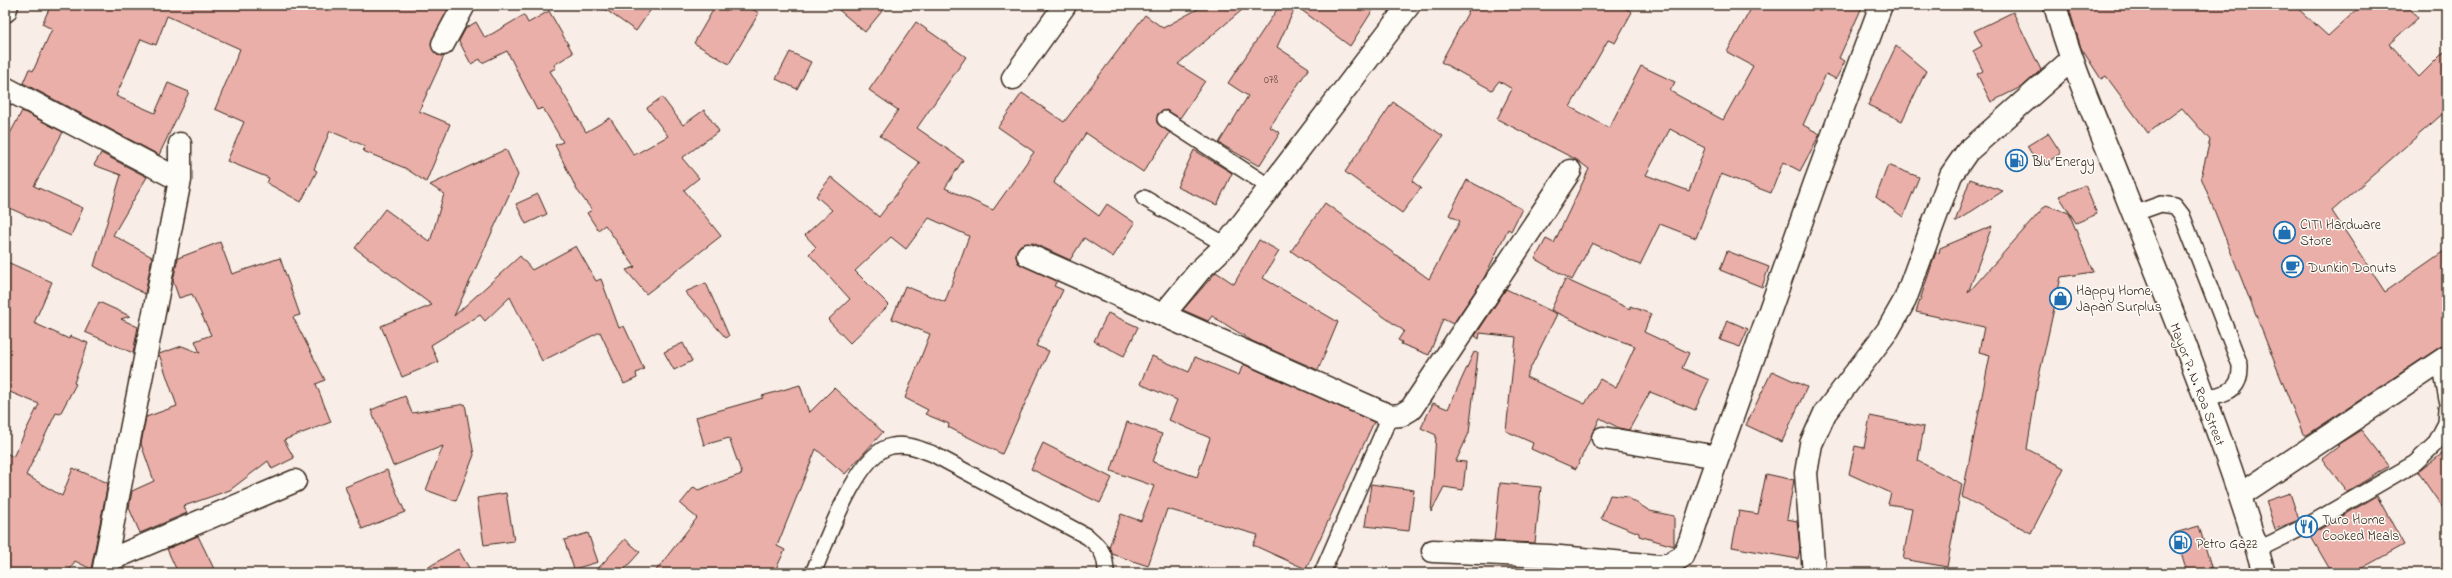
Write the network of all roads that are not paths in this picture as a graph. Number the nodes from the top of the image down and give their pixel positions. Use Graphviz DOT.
graph roads {
  1 [pos="7,5"];
  2 [pos="464,5"];
  3 [pos="1065,5"];
  4 [pos="1410,5"];
  5 [pos="1881,5"];
  6 [pos="2045,5"];
  7 [pos="2055,5"];
  8 [pos="5,11"];
  9 [pos="444,44"];
  10 [pos="2068,51"];
  11 [pos="1013,78"];
  12 [pos="5,88"];
  13 [pos="1165,119"];
  14 [pos="180,144"];
  15 [pos="1570,171"];
  16 [pos="180,180"];
  17 [pos="1270,187"];
  18 [pos="1144,198"];
  19 [pos="2133,214"];
  20 [pos="1226,245"];
  21 [pos="1028,255"];
  22 [pos="1163,315"];
  23 [pos="2443,360"];
  24 [pos="2204,399"];
  25 [pos="2447,400"];
  26 [pos="2447,409"];
  27 [pos="1390,416"];
  28 [pos="1603,438"];
  29 [pos="1718,457"];
  30 [pos="295,481"];
  31 [pos="2240,495"];
  32 [pos="2257,550"];
  33 [pos="1433,551"];
  34 [pos="104,568"];
  35 [pos="813,573"];
  36 [pos="1106,573"];
  37 [pos="1322,573"];
  38 [pos="1814,573"];
  39 [pos="2264,573"];
  1 -- 8 [label="street"];
  2 -- 9 [label="street"];
  3 -- 11 [label="street"];
  4 -- 17 [label="street"];
  5 -- 29 [label="street"];
  6 -- 10 [label="street, Mayor P. N. Roa Street"];
  7 -- 10 [label="street, Mayor P. N. Roa Street"];
  10 -- 19 [label="street, Mayor P. N. Roa Street"];
  10 -- 38 [label="street"];
  12 -- 16 [label="street"];
  13 -- 17 [label="lane"];
  14 -- 16 [label="street"];
  15 -- 27 [label="street"];
  16 -- 34 [label="street"];
  17 -- 20 [label="street"];
  18 -- 20 [label="lane"];
  19 -- 24 [label="street, Mayor P. N. Roa Street"];
  19 -- 24 [label="lane"];
  20 -- 22 [label="street"];
  21 -- 22 [label="street"];
  22 -- 27 [label="street"];
  23 -- 25 [label="lane"];
  23 -- 31 [label="street"];
  24 -- 31 [label="street, Mayor P. N. Roa Street"];
  26 -- 32 [label="lane"];
  27 -- 37 [label="lane"];
  28 -- 29 [label="street"];
  29 -- 33 [label="street"];
  30 -- 34 [label="street"];
  31 -- 32 [label="street, Mayor P. N. Roa Street"];
  32 -- 39 [label="street, Mayor P. N. Roa Street"];
  35 -- 36 [label="lane"];
}
